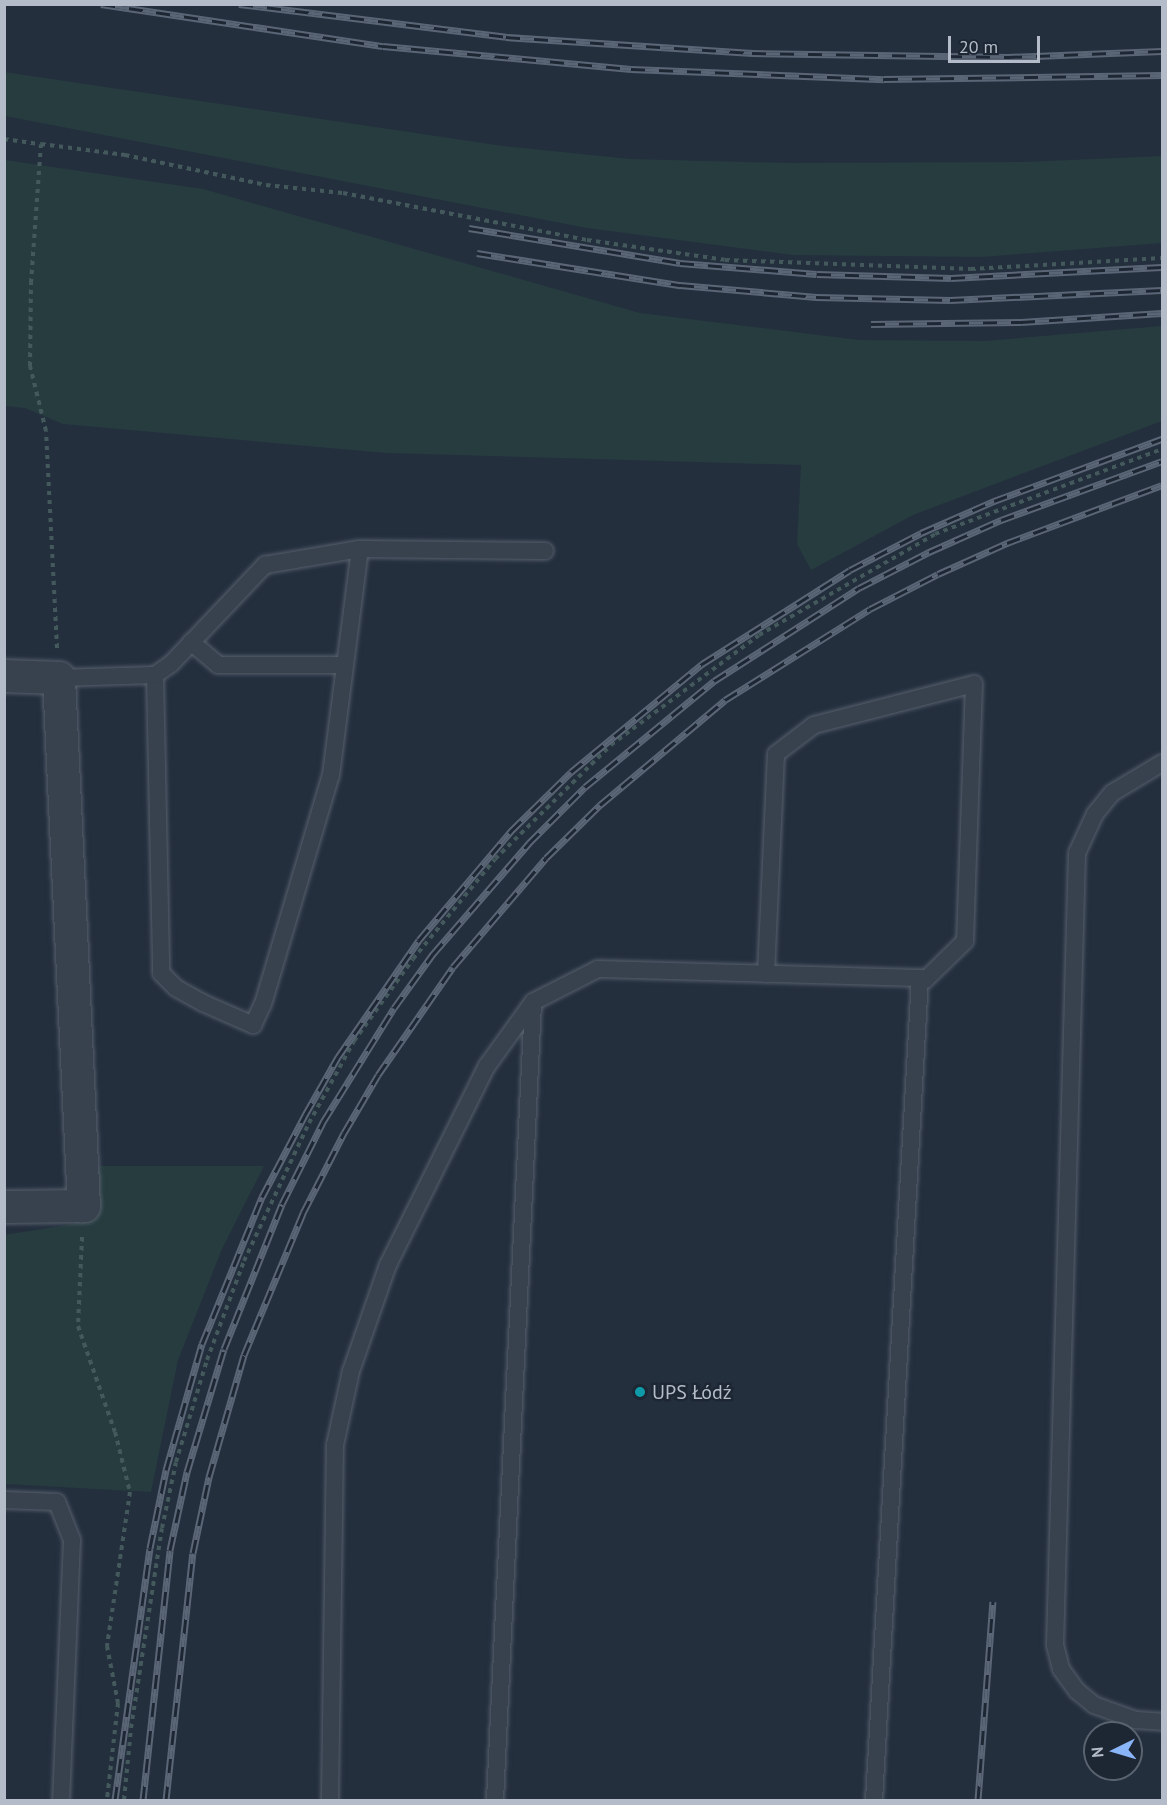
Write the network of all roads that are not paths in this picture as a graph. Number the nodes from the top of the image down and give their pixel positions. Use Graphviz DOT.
graph roads {
  1 [pos="360,549"];
  2 [pos="545,551"];
  3 [pos="191,642"];
  4 [pos="345,664"];
  5 [pos="155,675"];
  6 [pos="4,676"];
  7 [pos="59,678"];
  8 [pos="1162,763"];
  9 [pos="766,974"];
  10 [pos="920,978"];
  11 [pos="533,1002"];
  12 [pos="4,1207"];
  13 [pos="4,1500"];
  14 [pos="1162,1722"];
  15 [pos="61,1800"];
  16 [pos="330,1800"];
  17 [pos="495,1800"];
  18 [pos="874,1800"];
  1 -- 2 [label="lane"];
  1 -- 3 [label="lane"];
  1 -- 4 [label="lane"];
  3 -- 4 [label="lane"];
  3 -- 5 [label="lane"];
  4 -- 5 [label="lane"];
  5 -- 7 [label="lane"];
  6 -- 7 [label="street"];
  7 -- 12 [label="street"];
  8 -- 14 [label="lane"];
  9 -- 10 [label="lane"];
  9 -- 10 [label="lane"];
  9 -- 11 [label="lane"];
  10 -- 18 [label="lane"];
  11 -- 16 [label="lane"];
  11 -- 17 [label="lane"];
  13 -- 15 [label="lane"];
}
